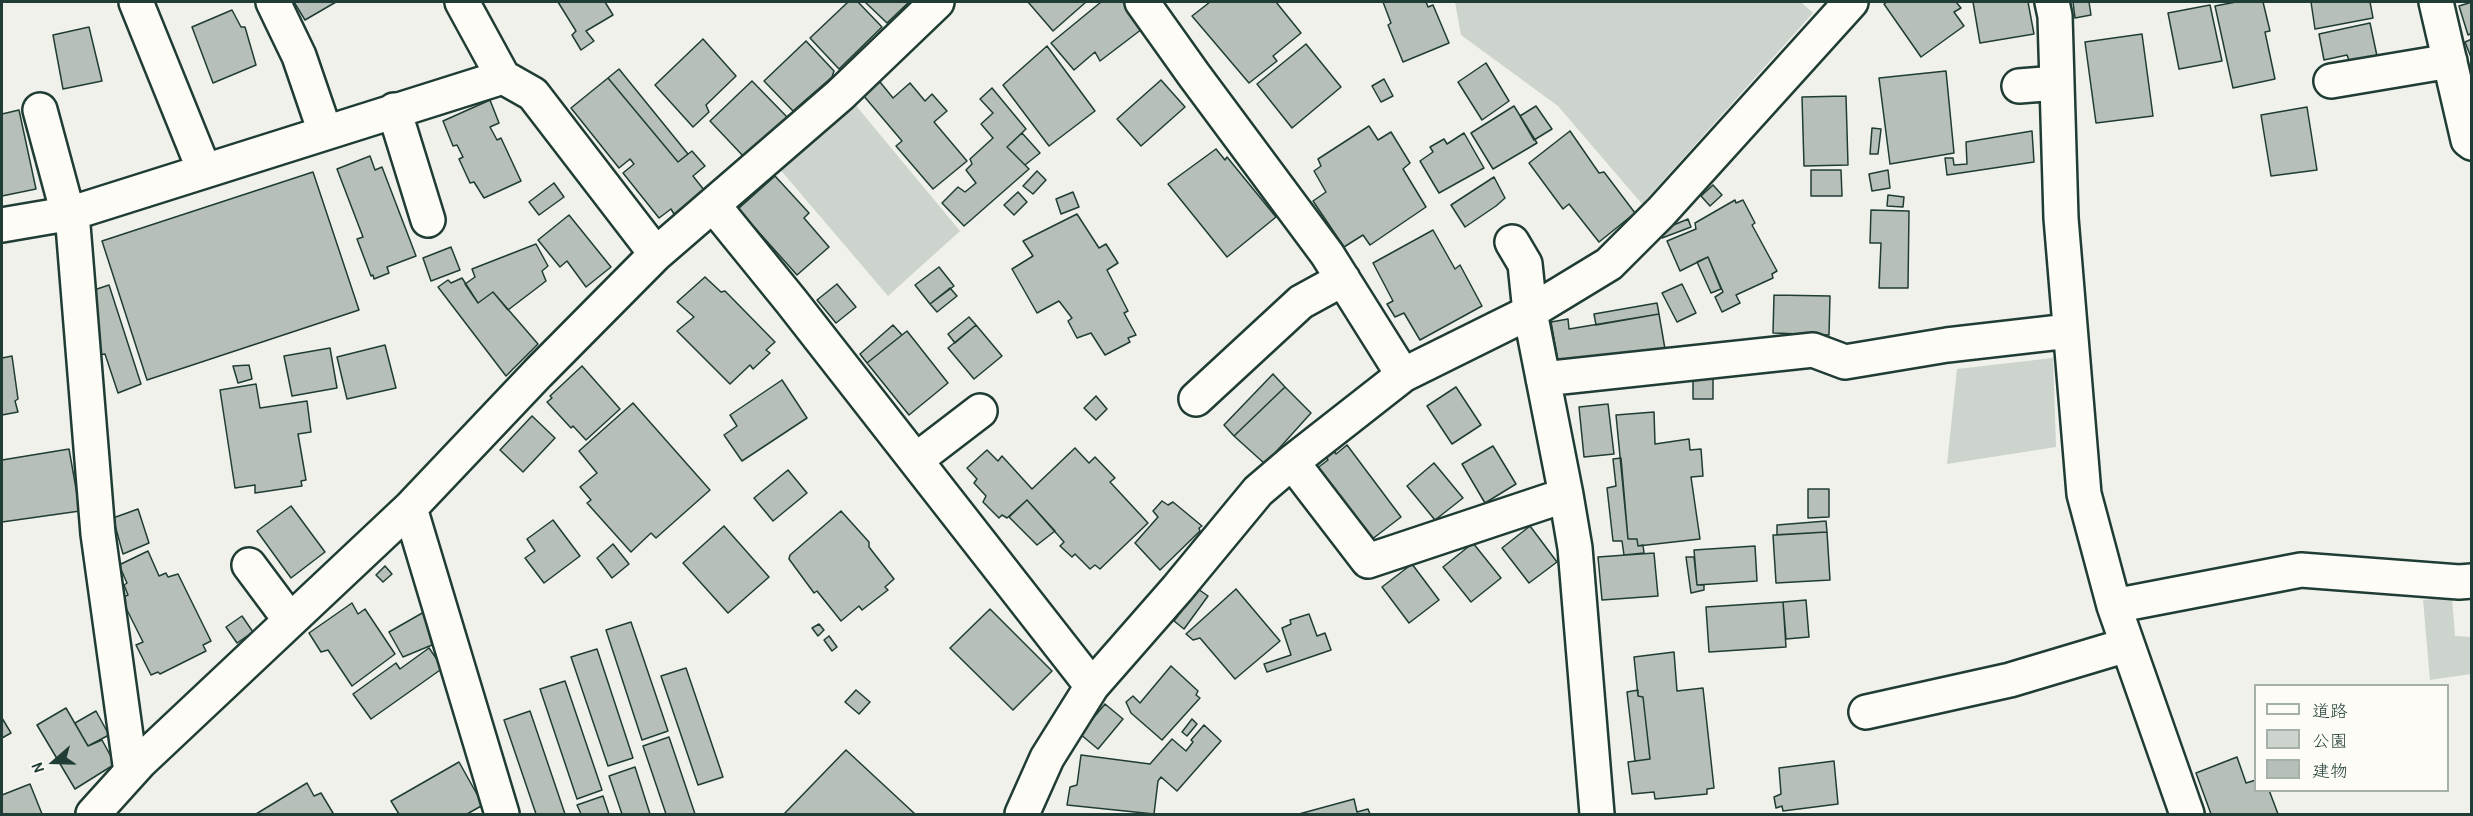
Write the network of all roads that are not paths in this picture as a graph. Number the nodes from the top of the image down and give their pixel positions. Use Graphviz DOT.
graph roads {
  1 [pos="136,2"];
  2 [pos="273,2"];
  3 [pos="462,2"];
  4 [pos="937,2"];
  5 [pos="1143,2"];
  6 [pos="1851,2"];
  7 [pos="2052,2"];
  8 [pos="2436,2"];
  9 [pos="2450,62"];
  10 [pos="503,77"];
  11 [pos="2331,81"];
  12 [pos="2056,83"];
  13 [pos="2019,86"];
  14 [pos="40,110"];
  15 [pos="394,111"];
  16 [pos="325,132"];
  17 [pos="2472,143"];
  18 [pos="204,170"];
  19 [pos="713,205"];
  20 [pos="72,213"];
  21 [pos="428,220"];
  22 [pos="2,225"];
  23 [pos="1512,242"];
  24 [pos="656,254"];
  25 [pos="1343,279"];
  26 [pos="1530,312"];
  27 [pos="2069,331"];
  28 [pos="1403,375"];
  29 [pos="1543,379"];
  30 [pos="1196,399"];
  31 [pos="980,411"];
  32 [pos="916,460"];
  33 [pos="1292,462"];
  34 [pos="1566,495"];
  35 [pos="410,508"];
  36 [pos="249,565"];
  37 [pos="2472,581"];
  38 [pos="2114,606"];
  39 [pos="290,620"];
  40 [pos="2127,645"];
  41 [pos="1092,686"];
  42 [pos="1866,712"];
  43 [pos="131,771"];
  44 [pos="93,814"];
  45 [pos="502,814"];
  46 [pos="1022,814"];
  47 [pos="1597,814"];
  48 [pos="2187,814"];
  1 -- 18 [label="street"];
  2 -- 16 [label="street"];
  3 -- 10 [label="street"];
  4 -- 19 [label="street"];
  5 -- 25 [label="street"];
  6 -- 26 [label="street"];
  7 -- 12 [label="street"];
  8 -- 9 [label="street"];
  9 -- 11 [label="street"];
  9 -- 17 [label="street"];
  10 -- 15 [label="street"];
  10 -- 24 [label="street"];
  12 -- 13 [label="street"];
  12 -- 27 [label="street"];
  14 -- 20 [label="street"];
  15 -- 16 [label="street"];
  15 -- 21 [label="street"];
  16 -- 18 [label="street"];
  18 -- 20 [label="street"];
  19 -- 24 [label="street"];
  19 -- 32 [label="street"];
  20 -- 22 [label="street"];
  20 -- 43 [label="street"];
  23 -- 26 [label="street"];
  24 -- 35 [label="street"];
  25 -- 28 [label="street"];
  25 -- 30 [label="street"];
  26 -- 28 [label="street"];
  26 -- 29 [label="street"];
  27 -- 29 [label="street"];
  27 -- 38 [label="street"];
  28 -- 33 [label="street"];
  29 -- 34 [label="street"];
  31 -- 32 [label="street"];
  32 -- 41 [label="street"];
  33 -- 34 [label="street"];
  33 -- 41 [label="street"];
  34 -- 47 [label="street"];
  35 -- 39 [label="street"];
  35 -- 45 [label="street"];
  36 -- 39 [label="street"];
  37 -- 38 [label="street"];
  38 -- 40 [label="street"];
  39 -- 43 [label="street"];
  40 -- 42 [label="street"];
  40 -- 48 [label="street"];
  41 -- 46 [label="street"];
  43 -- 44 [label="street"];
}
